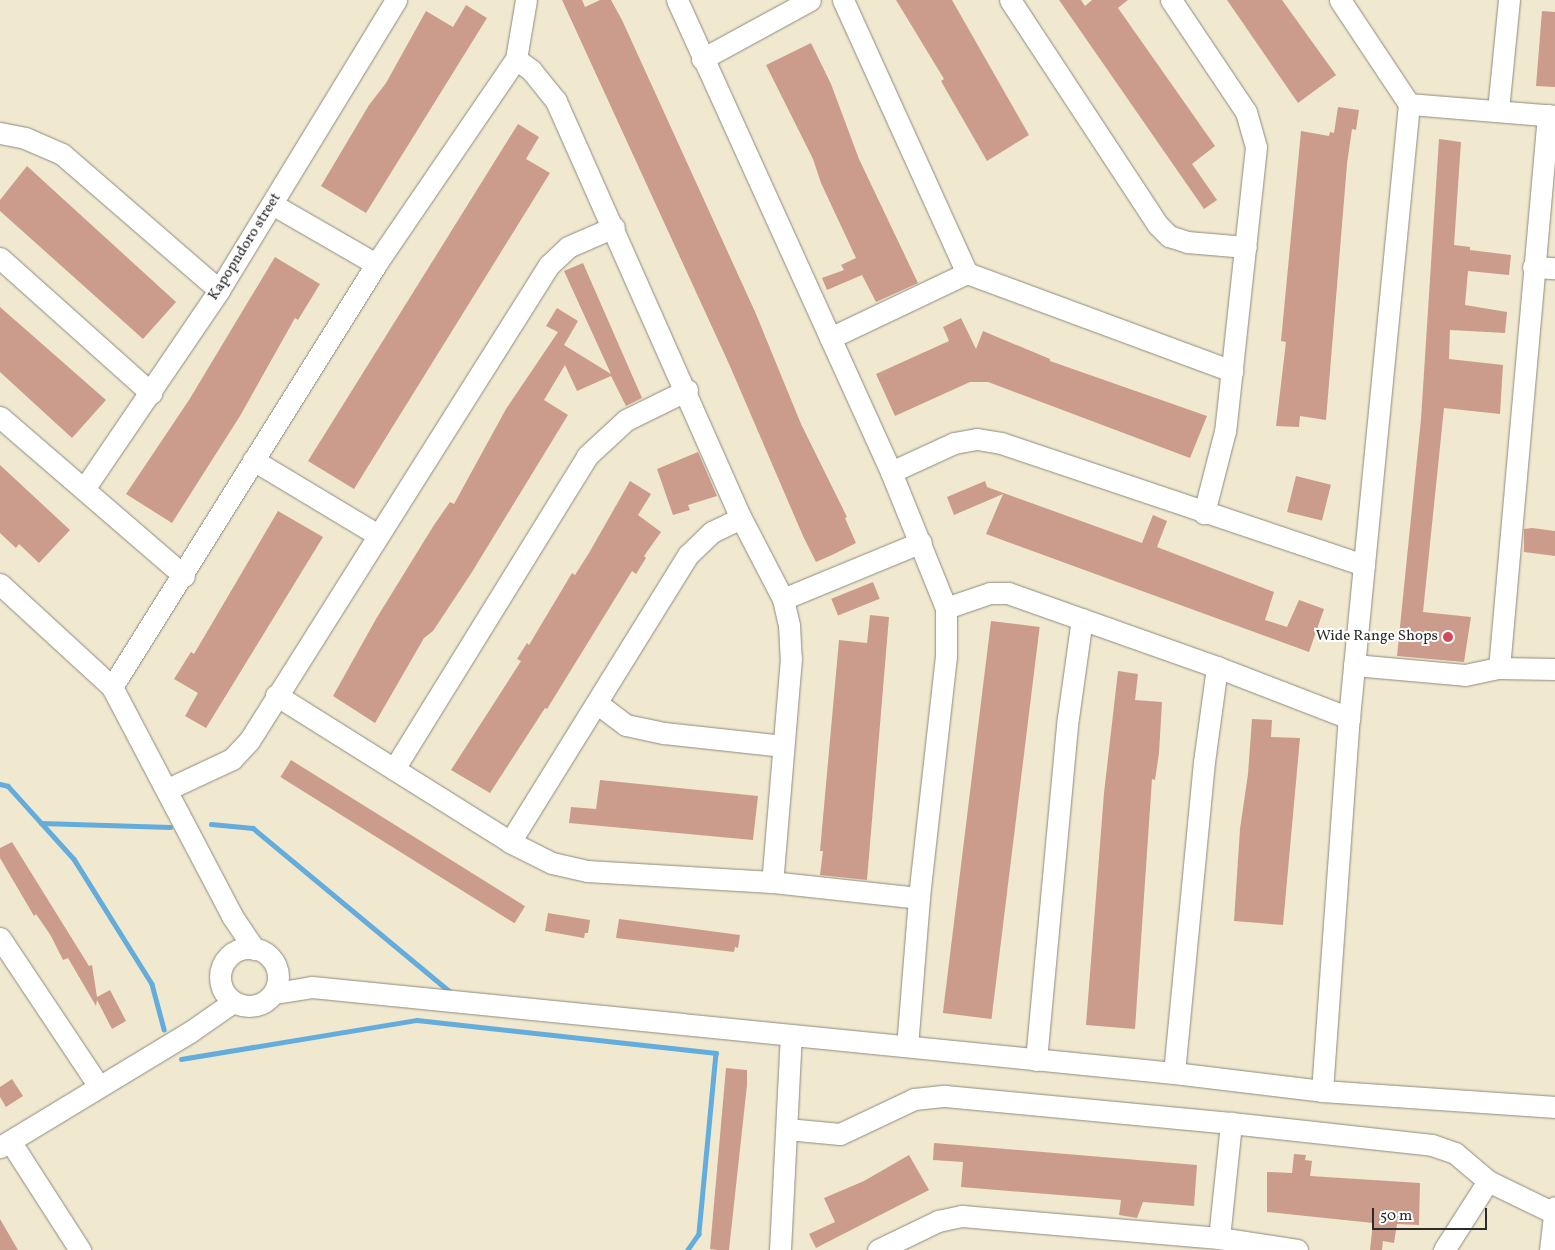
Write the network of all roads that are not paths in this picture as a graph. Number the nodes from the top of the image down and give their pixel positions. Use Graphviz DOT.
graph roads {
  1 [pos="396,0"];
  2 [pos="526,0"];
  3 [pos="677,0"];
  4 [pos="810,0"];
  5 [pos="843,0"];
  6 [pos="1010,0"];
  7 [pos="1171,0"];
  8 [pos="1340,0"];
  9 [pos="1509,0"];
  10 [pos="516,59"];
  11 [pos="702,59"];
  12 [pos="1409,104"];
  13 [pos="1498,110"];
  14 [pos="1552,115"];
  15 [pos="0,133"];
  16 [pos="272,204"];
  17 [pos="614,227"];
  18 [pos="1246,247"];
  19 [pos="0,258"];
  20 [pos="376,264"];
  21 [pos="1533,267"];
  22 [pos="1555,268"];
  23 [pos="966,273"];
  24 [pos="219,290"];
  25 [pos="830,338"];
  26 [pos="1232,371"];
  27 [pos="687,390"];
  28 [pos="151,393"];
  29 [pos="0,417"];
  30 [pos="253,460"];
  31 [pos="891,472"];
  32 [pos="84,489"];
  33 [pos="1204,513"];
  34 [pos="741,518"];
  35 [pos="378,535"];
  36 [pos="922,542"];
  37 [pos="1364,565"];
  38 [pos="184,576"];
  39 [pos="0,584"];
  40 [pos="783,599"];
  41 [pos="946,608"];
  42 [pos="1082,619"];
  43 [pos="1354,664"];
  44 [pos="1218,667"];
  45 [pos="1500,668"];
  46 [pos="1555,670"];
  47 [pos="112,688"];
  48 [pos="276,695"];
  49 [pos="598,704"];
  50 [pos="1349,718"];
  51 [pos="783,746"];
  52 [pos="394,770"];
  53 [pos="168,789"];
  54 [pos="510,842"];
  55 [pos="772,882"];
  56 [pos="919,898"];
  57 [pos="232,916"];
  58 [pos="0,938"];
  59 [pos="254,949"];
  60 [pos="224,960"];
  61 [pos="279,970"];
  62 [pos="220,983"];
  63 [pos="312,987"];
  64 [pos="275,993"];
  65 [pos="233,1002"];
  66 [pos="190,1032"];
  67 [pos="791,1035"];
  68 [pos="907,1046"];
  69 [pos="1036,1060"];
  70 [pos="1174,1072"];
  71 [pos="98,1085"];
  72 [pos="1322,1092"];
  73 [pos="1555,1107"];
  74 [pos="1231,1123"];
  75 [pos="787,1129"];
  76 [pos="5,1144"];
  77 [pos="1488,1181"];
  78 [pos="1555,1210"];
  79 [pos="1219,1238"];
  80 [pos="1158,1242"];
  81 [pos="80,1250"];
  82 [pos="780,1250"];
  83 [pos="878,1250"];
  84 [pos="1297,1250"];
  85 [pos="1444,1250"];
  86 [pos="1550,1250"];
  1 -- 16 [label="street, Kapopndoro street"];
  2 -- 10 [label="street"];
  3 -- 11 [label="street"];
  4 -- 11 [label="street"];
  5 -- 23 [label="street"];
  6 -- 18 [label="street"];
  7 -- 18 [label="street"];
  8 -- 12 [label="street"];
  9 -- 13 [label="street"];
  10 -- 17 [label="street"];
  10 -- 20 [label="street"];
  11 -- 25 [label="street"];
  12 -- 13 [label="street"];
  12 -- 37 [label="street"];
  13 -- 14 [label="street"];
  14 -- 21 [label="street"];
  15 -- 24 [label="street"];
  16 -- 20 [label="street"];
  16 -- 24 [label="street, Kapopndoro street"];
  17 -- 27 [label="street"];
  17 -- 35 [label="street"];
  18 -- 26 [label="street"];
  19 -- 28 [label="street"];
  20 -- 30 [label="street"];
  21 -- 22 [label="street"];
  21 -- 45 [label="street"];
  23 -- 25 [label="street"];
  23 -- 26 [label="street"];
  24 -- 28 [label="street, Kapopndoro street"];
  25 -- 31 [label="street"];
  26 -- 33 [label="street"];
  27 -- 34 [label="street"];
  27 -- 52 [label="street"];
  28 -- 32 [label="street, Kapopndoro street"];
  29 -- 32 [label="street"];
  30 -- 35 [label="street"];
  30 -- 38 [label="street"];
  31 -- 33 [label="street"];
  31 -- 36 [label="street"];
  32 -- 38 [label="street"];
  33 -- 37 [label="street"];
  34 -- 40 [label="street"];
  34 -- 49 [label="street"];
  35 -- 48 [label="street"];
  36 -- 40 [label="street"];
  36 -- 41 [label="street"];
  37 -- 43 [label="street"];
  38 -- 47 [label="street"];
  39 -- 47 [label="street"];
  40 -- 51 [label="street"];
  41 -- 42 [label="street"];
  41 -- 56 [label="street"];
  42 -- 44 [label="street"];
  42 -- 69 [label="street"];
  43 -- 45 [label="street"];
  43 -- 50 [label="street"];
  44 -- 50 [label="street"];
  44 -- 70 [label="street"];
  45 -- 46 [label="street"];
  47 -- 53 [label="street"];
  48 -- 52 [label="street"];
  48 -- 53 [label="street"];
  49 -- 51 [label="street"];
  49 -- 54 [label="street"];
  50 -- 72 [label="street"];
  51 -- 55 [label="street"];
  52 -- 54 [label="street"];
  53 -- 57 [label="street"];
  54 -- 55 [label="street"];
  55 -- 56 [label="street"];
  56 -- 68 [label="street"];
  57 -- 59 [label="street"];
  57 -- 60 [label="street"];
  58 -- 71 [label="street"];
  59 -- 60 [label="street"];
  59 -- 61 [label="street"];
  60 -- 62 [label="street"];
  61 -- 63 [label="street"];
  61 -- 64 [label="street"];
  62 -- 65 [label="street"];
  62 -- 66 [label="street"];
  63 -- 64 [label="street"];
  63 -- 67 [label="street"];
  64 -- 65 [label="street"];
  65 -- 66 [label="street"];
  66 -- 71 [label="street"];
  67 -- 68 [label="street"];
  67 -- 75 [label="street"];
  68 -- 69 [label="street"];
  69 -- 70 [label="street"];
  70 -- 72 [label="street"];
  71 -- 76 [label="street"];
  72 -- 73 [label="street"];
  74 -- 75 [label="street"];
  74 -- 77 [label="street"];
  74 -- 79 [label="street"];
  75 -- 82 [label="street"];
  76 -- 81 [label="street"];
  77 -- 78 [label="street"];
  77 -- 85 [label="street"];
  78 -- 86 [label="street"];
  79 -- 80 [label="street"];
  79 -- 84 [label="street"];
  80 -- 83 [label="street"];
}
